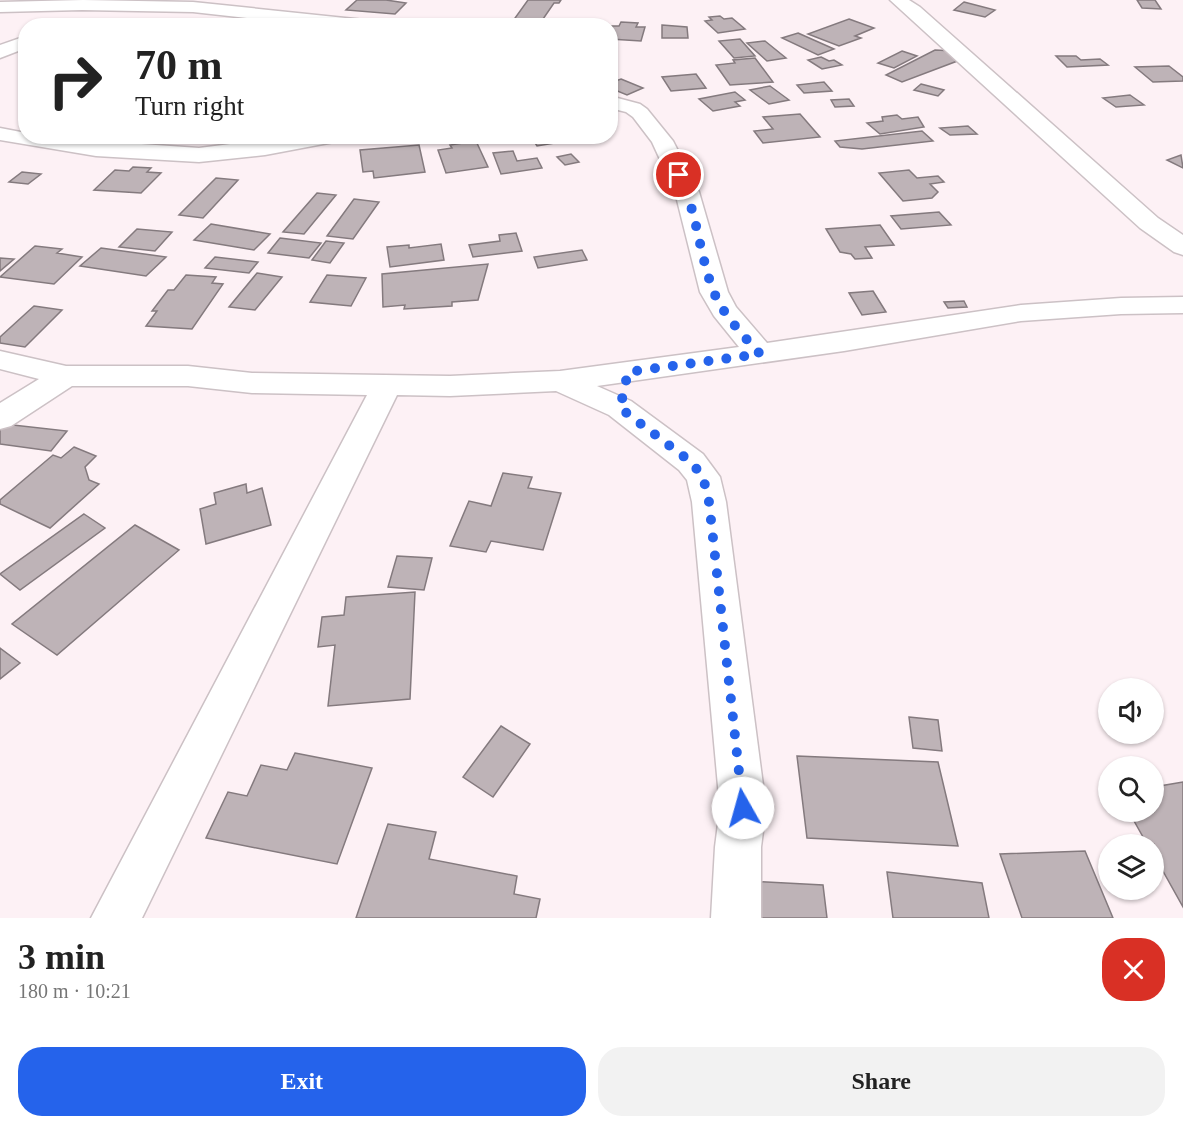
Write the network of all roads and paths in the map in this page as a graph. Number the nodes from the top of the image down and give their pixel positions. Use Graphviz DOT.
graph roads {
  1 [pos="898,0"];
  2 [pos="86,3"];
  3 [pos="0,7"];
  4 [pos="62,18"];
  5 [pos="337,18"];
  6 [pos="18,44"];
  7 [pos="0,52"];
  8 [pos="618,103"];
  9 [pos="0,134"];
  10 [pos="18,138"];
  11 [pos="57,144"];
  12 [pos="288,144"];
  13 [pos="1183,247"];
  14 [pos="1183,305"];
  15 [pos="760,354"];
  16 [pos="0,360"];
  17 [pos="66,376"];
  18 [pos="387,385"];
  19 [pos="624,390"];
  20 [pos="0,418"];
  21 [pos="116,918"];
  22 [pos="736,918"];
  1 -- 13 [label="street"];
  2 -- 3 [label="street"];
  2 -- 4 [label="street"];
  2 -- 5 [label="street"];
  6 -- 7 [label="street"];
  8 -- 15 [label="street"];
  9 -- 10 [label="street"];
  11 -- 12 [label="street"];
  14 -- 15 [label="street"];
  15 -- 19 [label="street"];
  16 -- 17 [label="street"];
  17 -- 18 [label="street"];
  17 -- 20 [label="street"];
  18 -- 19 [label="street"];
  18 -- 21 [label="street"];
  19 -- 22 [label="street"];
}
